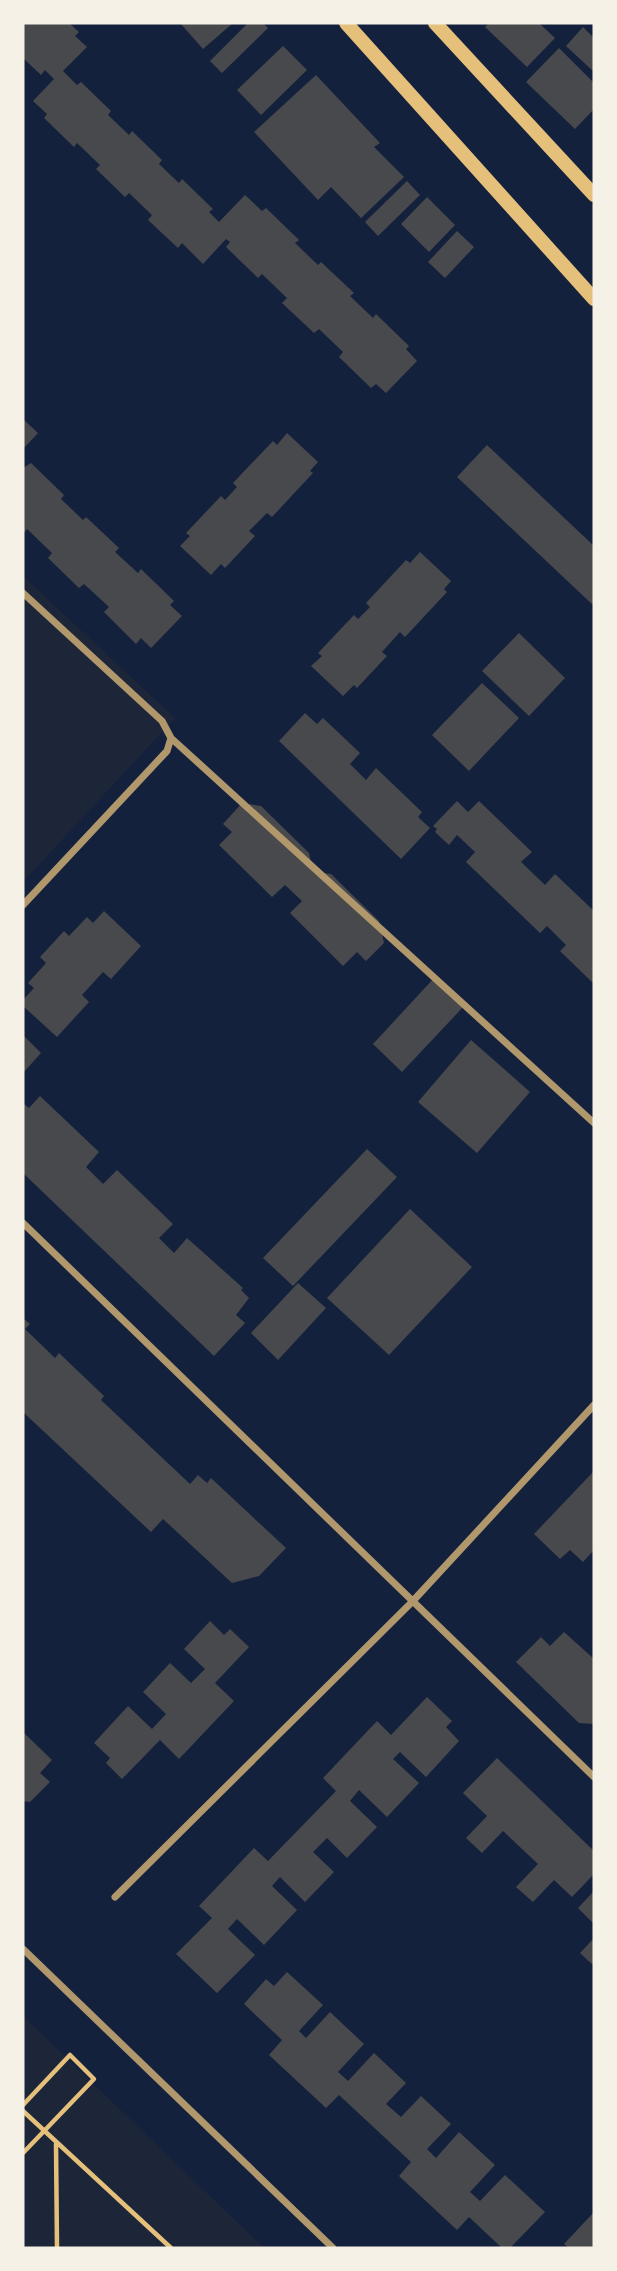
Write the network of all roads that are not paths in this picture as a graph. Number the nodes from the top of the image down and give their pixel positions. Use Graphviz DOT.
graph roads {
  1 [pos="346,23"];
  2 [pos="435,23"];
  3 [pos="594,195"];
  4 [pos="594,299"];
  5 [pos="23,593"];
  6 [pos="171,738"];
  7 [pos="23,905"];
  8 [pos="594,1123"];
  9 [pos="23,1223"];
  10 [pos="594,1405"];
  11 [pos="412,1602"];
  12 [pos="594,1777"];
  13 [pos="115,1896"];
  14 [pos="23,1949"];
  15 [pos="333,2248"];
  1 -- 4 [label="main road"];
  2 -- 3 [label="main road"];
  5 -- 6 [label="street"];
  6 -- 7 [label="street"];
  6 -- 8 [label="street"];
  9 -- 11 [label="street"];
  10 -- 11 [label="street"];
  11 -- 12 [label="street"];
  11 -- 13 [label="street"];
  14 -- 15 [label="street"];
}
